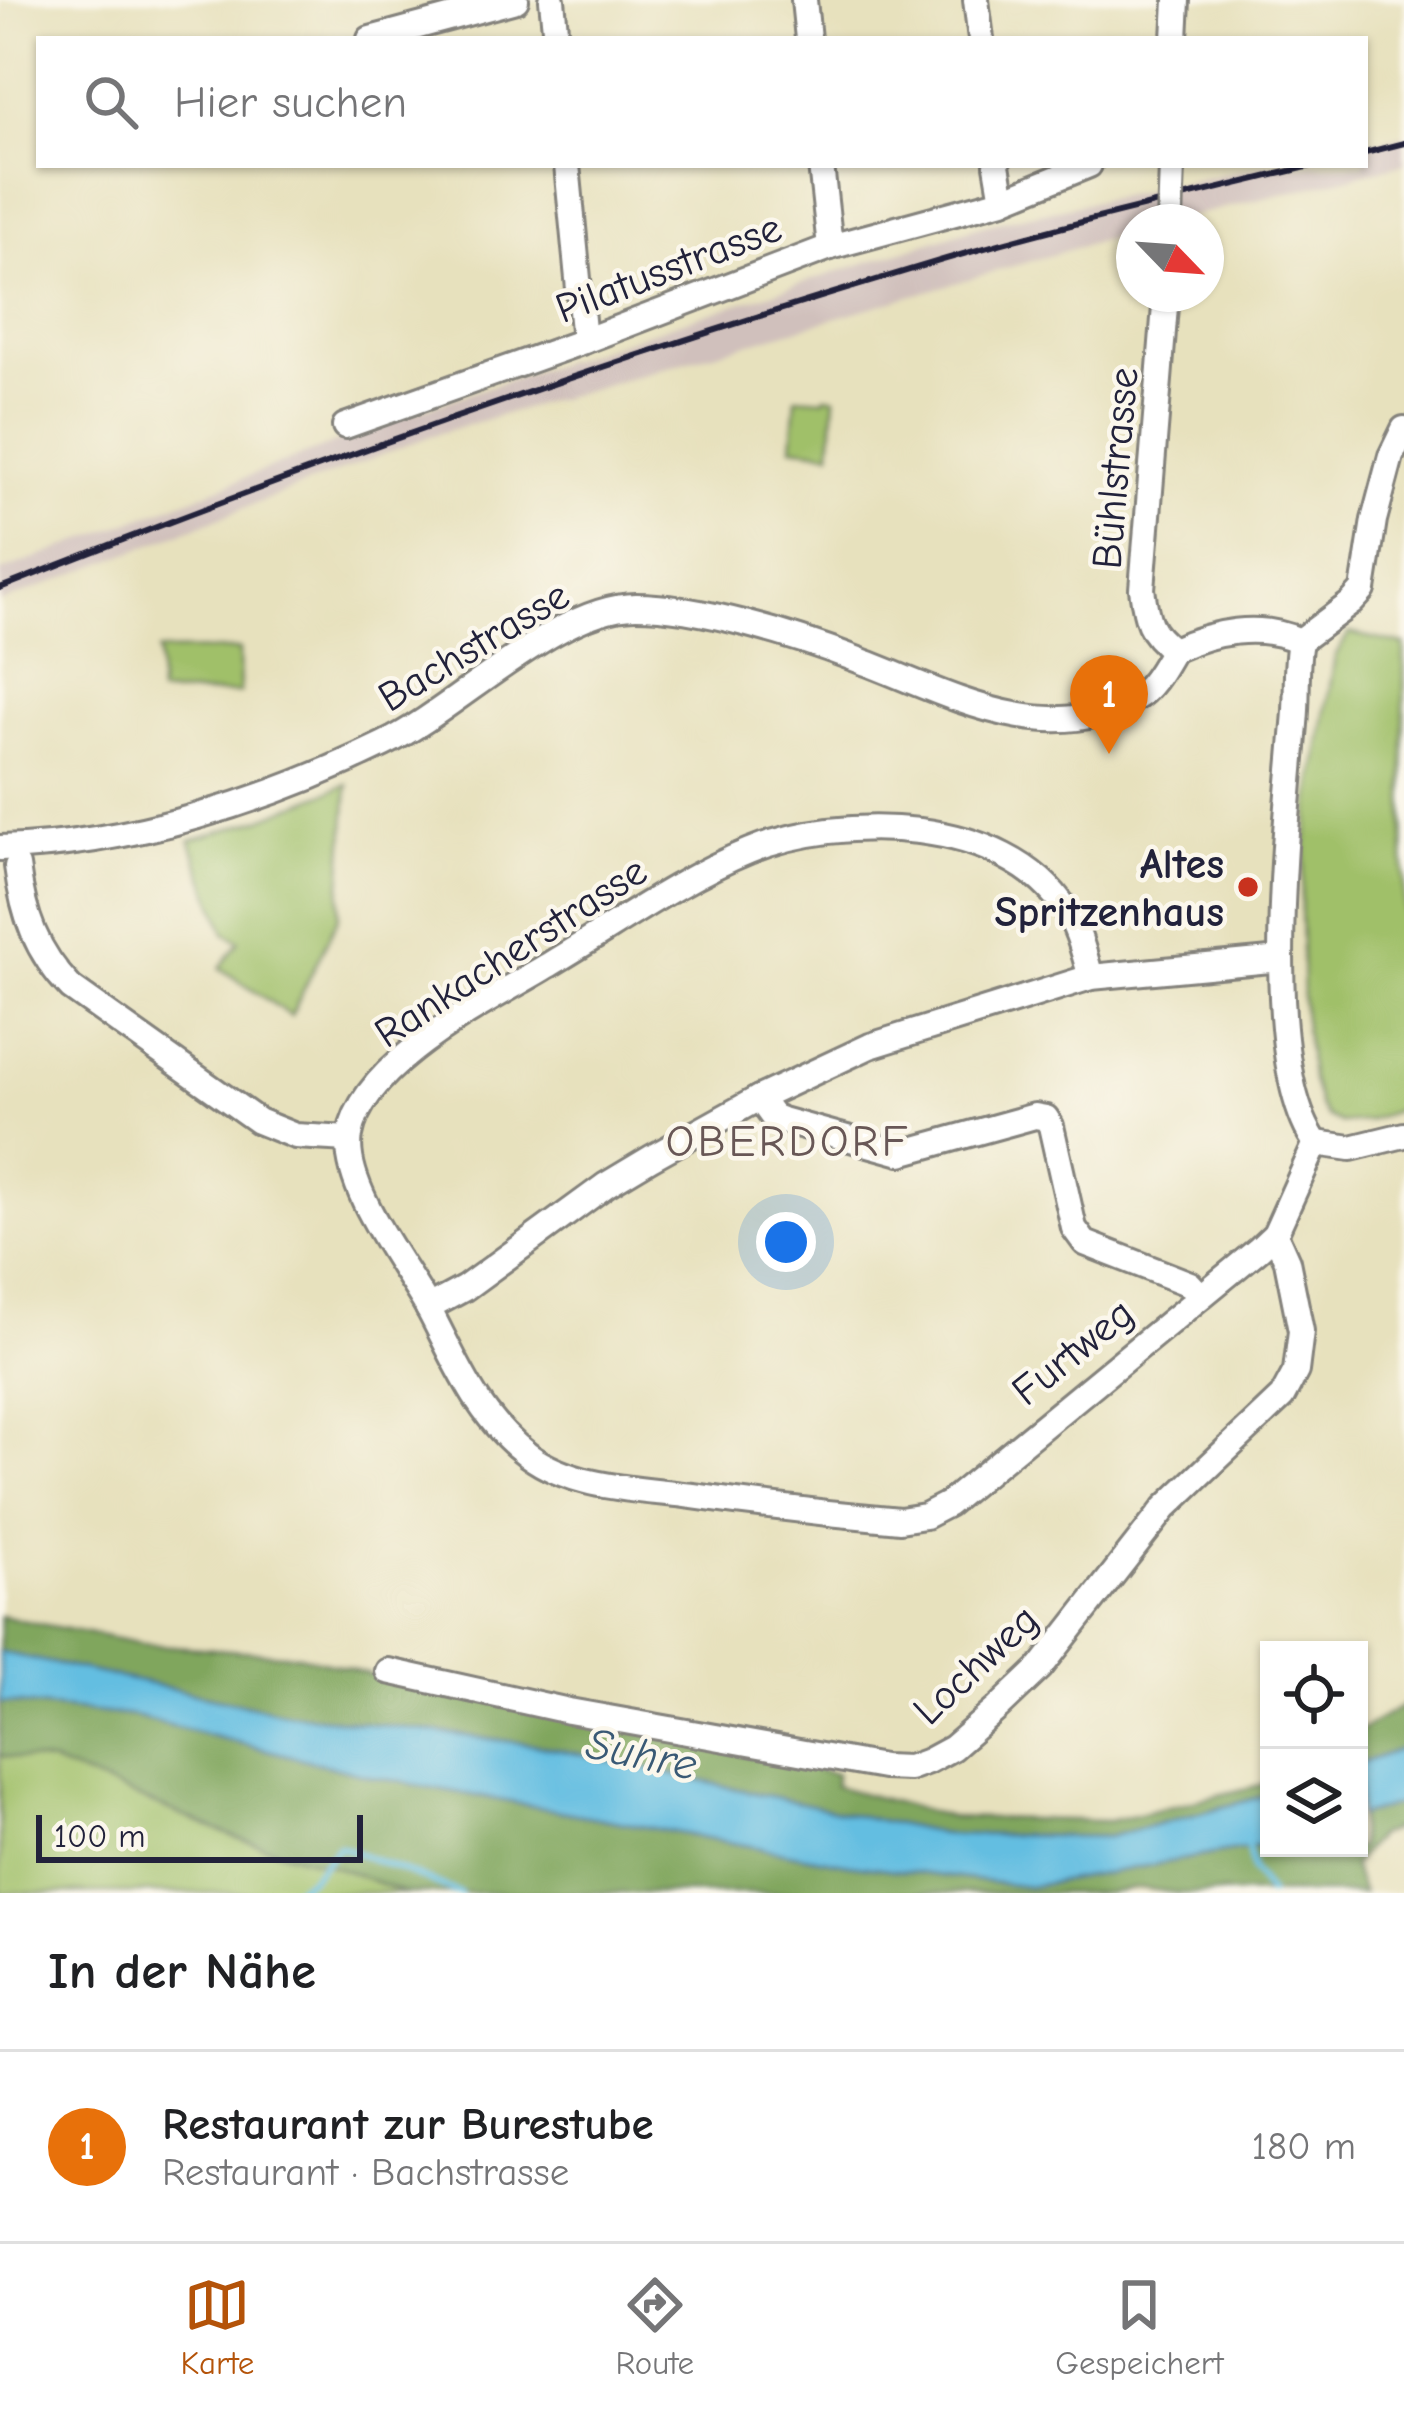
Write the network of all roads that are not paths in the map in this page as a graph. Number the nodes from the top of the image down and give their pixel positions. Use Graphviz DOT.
graph roads {
  1 [pos="515,0"];
  2 [pos="552,0"];
  3 [pos="804,0"];
  4 [pos="976,0"];
  5 [pos="1177,0"];
  6 [pos="381,36"];
  7 [pos="556,36"];
  8 [pos="808,36"];
  9 [pos="981,36"];
  10 [pos="1175,36"];
  11 [pos="567,168"];
  12 [pos="821,168"];
  13 [pos="998,168"];
  14 [pos="1082,168"];
  15 [pos="1172,168"];
  16 [pos="1003,200"];
  17 [pos="1171,204"];
  18 [pos="830,247"];
  19 [pos="1165,312"];
  20 [pos="584,341"];
  21 [pos="345,426"];
  22 [pos="1404,429"];
  23 [pos="1300,641"];
  24 [pos="1173,650"];
  25 [pos="9,857"];
  26 [pos="1281,959"];
  27 [pos="1091,977"];
  28 [pos="759,1099"];
  29 [pos="1404,1135"];
  30 [pos="349,1139"];
  31 [pos="1316,1143"];
  32 [pos="1275,1234"];
  33 [pos="1201,1296"];
  34 [pos="428,1308"];
  35 [pos="388,1671"];
  1 -- 6 [label="street"];
  2 -- 7 [label="street"];
  3 -- 8 [label="street"];
  4 -- 9 [label="street"];
  5 -- 10 [label="street"];
  11 -- 20 [label="street"];
  12 -- 18 [label="street"];
  13 -- 16 [label="street"];
  14 -- 16 [label="street, Pilatusstrasse"];
  15 -- 17 [label="street, bridge"];
  16 -- 18 [label="street, Pilatusstrasse"];
  18 -- 20 [label="street, Pilatusstrasse"];
  19 -- 24 [label="street, Bühlstrasse"];
  20 -- 21 [label="street, Pilatusstrasse"];
  22 -- 23 [label="street"];
  23 -- 24 [label="street"];
  23 -- 26 [label="street"];
  24 -- 25 [label="street, Bachstrasse"];
  25 -- 30 [label="street"];
  26 -- 27 [label="street"];
  26 -- 31 [label="street"];
  27 -- 28 [label="street"];
  27 -- 30 [label="street, Rankacherstrasse"];
  28 -- 33 [label="street, Furtweg"];
  28 -- 34 [label="street"];
  29 -- 31 [label="street"];
  30 -- 34 [label="street"];
  31 -- 32 [label="street, Furtweg"];
  32 -- 33 [label="street, Furtweg"];
  32 -- 35 [label="street, Lochweg"];
  33 -- 34 [label="street, Furtweg"];
}
